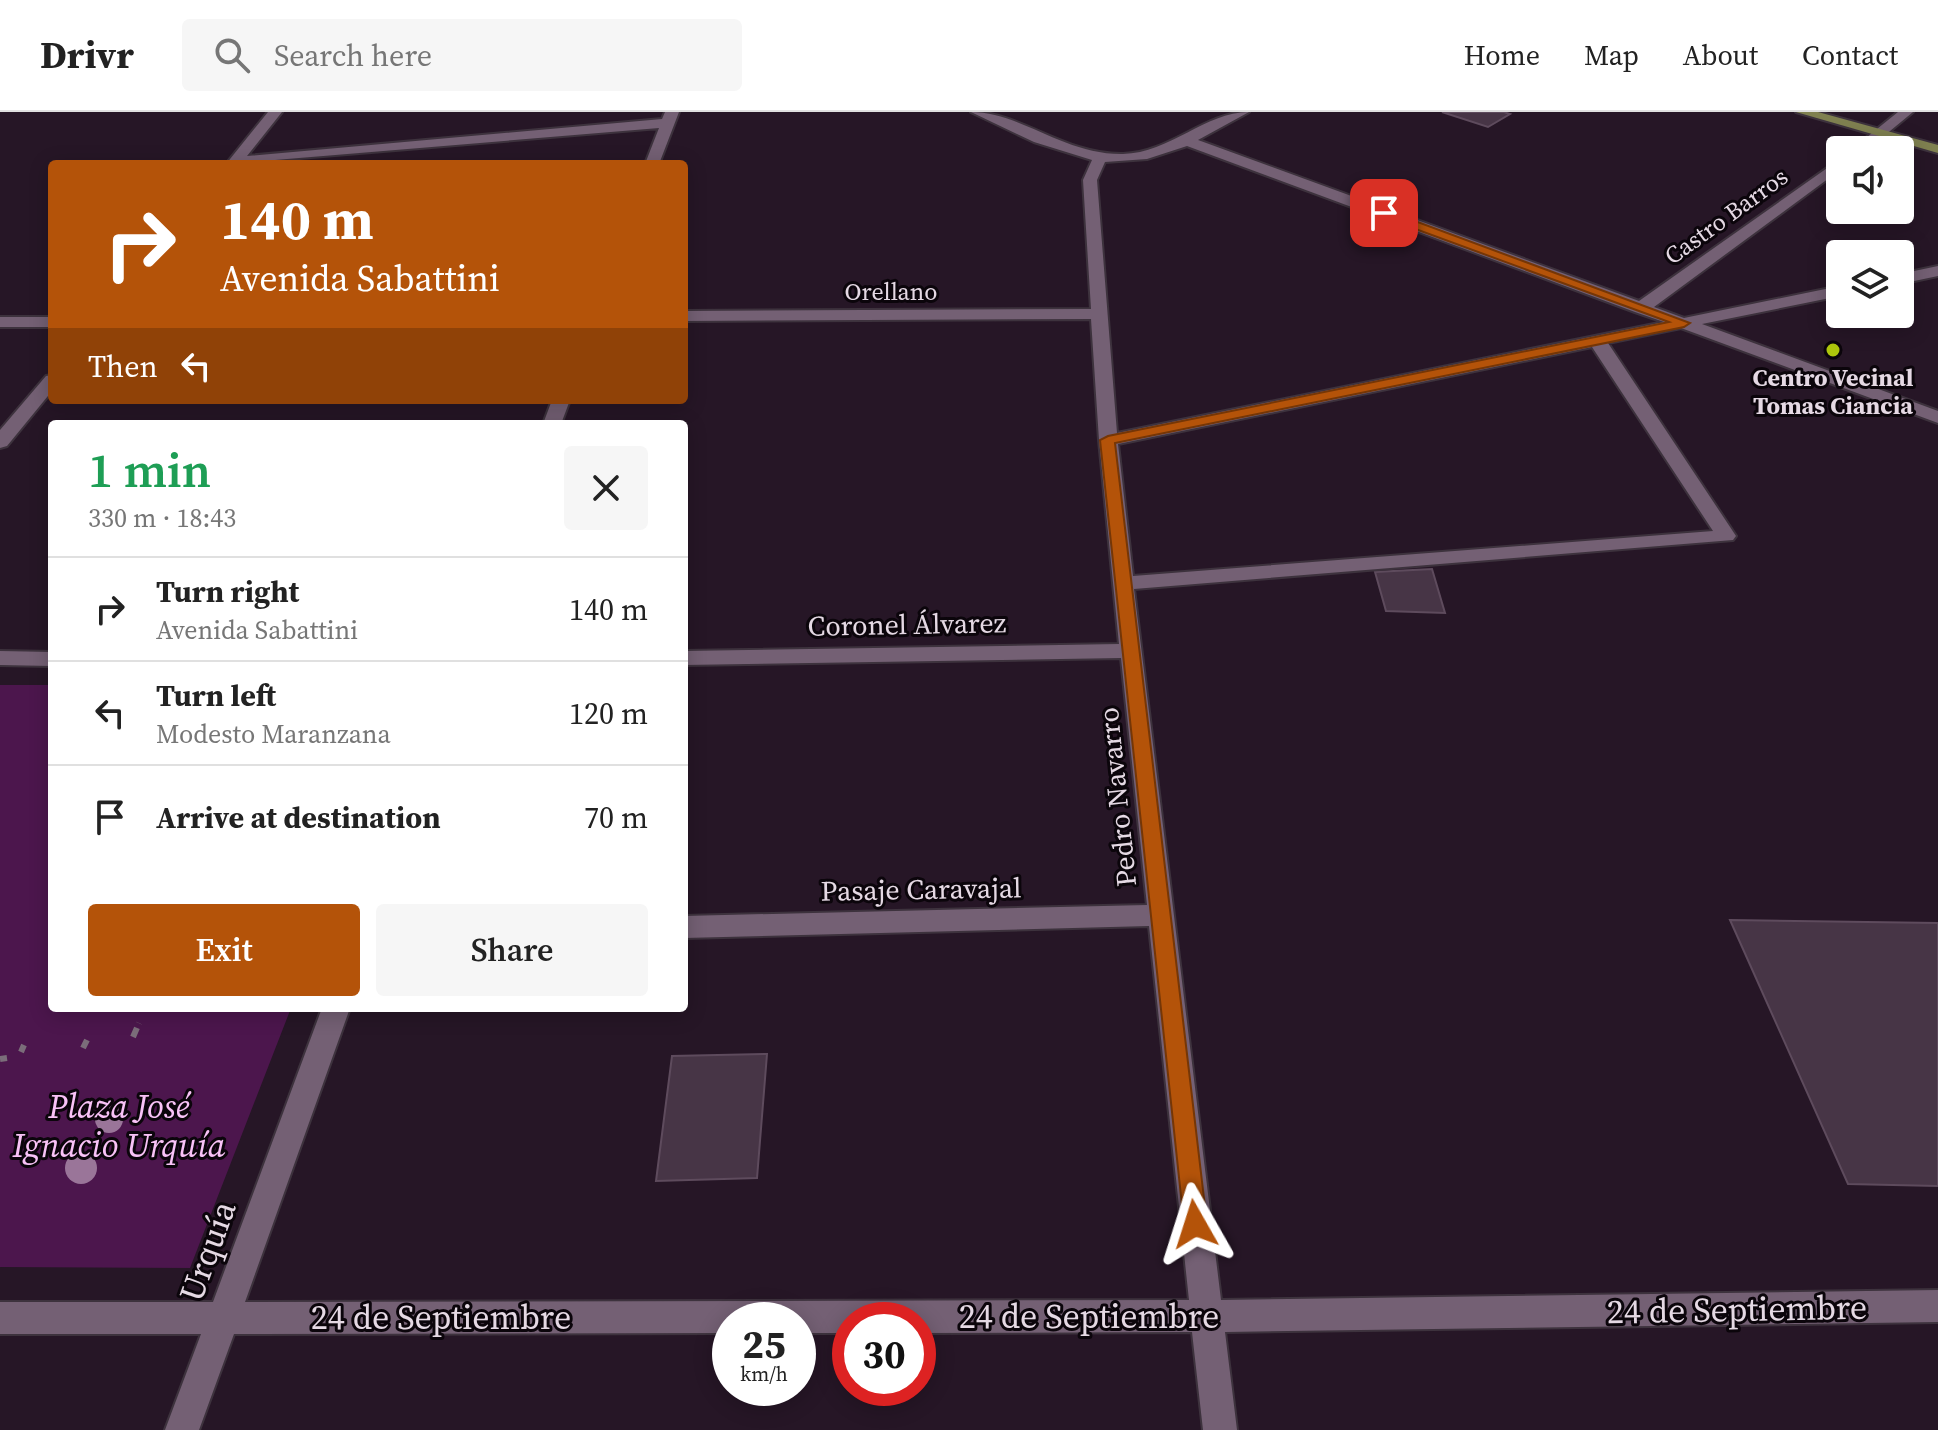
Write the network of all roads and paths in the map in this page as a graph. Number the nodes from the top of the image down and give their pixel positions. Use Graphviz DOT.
graph roads {
  1 [pos="275,112"];
  2 [pos="978,112"];
  3 [pos="1242,112"];
  4 [pos="1803,112"];
  5 [pos="1906,112"];
  6 [pos="670,118"];
  7 [pos="1880,133"];
  8 [pos="1876,136"];
  9 [pos="1185,140"];
  10 [pos="1938,149"];
  11 [pos="1100,158"];
  12 [pos="236,160"];
  13 [pos="254,160"];
  14 [pos="654,160"];
  15 [pos="1826,173"];
  16 [pos="1938,271"];
  17 [pos="1914,276"];
  18 [pos="1826,294"];
  19 [pos="1641,308"];
  20 [pos="1098,314"];
  21 [pos="688,316"];
  22 [pos="0,322"];
  23 [pos="48,322"];
  24 [pos="1684,323"];
  25 [pos="1598,342"];
  26 [pos="48,385"];
  27 [pos="1938,417"];
  28 [pos="1108,440"];
  29 [pos="0,442"];
  30 [pos="1123,583"];
  31 [pos="1131,651"];
  32 [pos="0,658"];
  33 [pos="688,658"];
  34 [pos="48,659"];
  35 [pos="1161,915"];
  36 [pos="688,927"];
  37 [pos="335,1012"];
  38 [pos="139,1023"];
  39 [pos="133,1037"];
  40 [pos="87,1040"];
  41 [pos="83,1048"];
  42 [pos="1938,1306"];
  43 [pos="1206,1316"];
  44 [pos="0,1318"];
  45 [pos="223,1318"];
  46 [pos="182,1430"];
  47 [pos="1220,1430"];
  1 -- 12 [label="street"];
  2 -- 11 [label="street"];
  3 -- 9 [label="street"];
  4 -- 7 [label="main road"];
  5 -- 7 [label="street"];
  6 -- 13 [label="street"];
  6 -- 14 [label="street"];
  7 -- 8 [label="street"];
  7 -- 10 [label="main road"];
  9 -- 11 [label="street"];
  9 -- 19 [label="street"];
  11 -- 20 [label="street, Pedro Navarro"];
  15 -- 19 [label="street, Castro Barros"];
  16 -- 17 [label="street"];
  18 -- 24 [label="street"];
  19 -- 24 [label="street"];
  20 -- 21 [label="street, Orellano"];
  20 -- 28 [label="street, Pedro Navarro"];
  22 -- 23 [label="street"];
  24 -- 25 [label="street"];
  24 -- 27 [label="street"];
  25 -- 28 [label="street"];
  25 -- 30 [label="street"];
  26 -- 29 [label="street"];
  28 -- 30 [label="street, Pedro Navarro"];
  30 -- 31 [label="street, Pedro Navarro"];
  31 -- 33 [label="street, Coronel Álvarez"];
  31 -- 35 [label="street, Pedro Navarro"];
  32 -- 34 [label="street"];
  35 -- 36 [label="street, Pasaje Caravajal"];
  35 -- 43 [label="street, Pedro Navarro"];
  37 -- 45 [label="street, Urquía"];
  38 -- 39 [label="path"];
  40 -- 41 [label="path"];
  42 -- 43 [label="street, 24 de Septiembre"];
  43 -- 45 [label="street, 24 de Septiembre"];
  43 -- 47 [label="street, Pedro Navarro"];
  44 -- 45 [label="street, 24 de Septiembre"];
  45 -- 46 [label="street, Urquía"];
}
